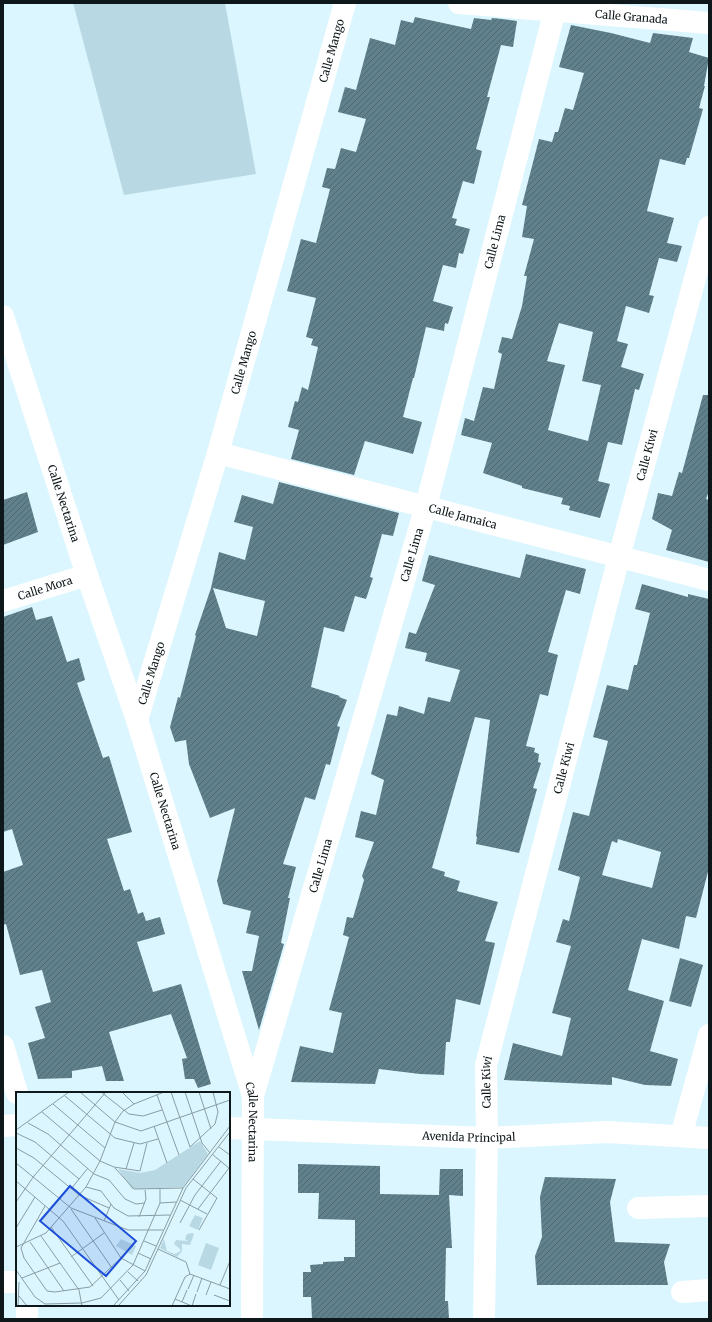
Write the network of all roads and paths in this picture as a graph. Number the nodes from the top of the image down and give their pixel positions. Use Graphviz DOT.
graph roads {
  1 [pos="345,3"];
  2 [pos="459,3"];
  3 [pos="555,10"];
  4 [pos="709,23"];
  5 [pos="709,227"];
  6 [pos="3,316"];
  7 [pos="218,453"];
  8 [pos="426,506"];
  9 [pos="620,557"];
  10 [pos="87,575"];
  11 [pos="709,580"];
  12 [pos="3,601"];
  13 [pos="137,720"];
  14 [pos="709,1035"];
  15 [pos="3,1046"];
  16 [pos="17,1092"];
  17 [pos="253,1096"];
  18 [pos="16,1125"];
  19 [pos="3,1126"];
  20 [pos="230,1128"];
  21 [pos="254,1128"];
  22 [pos="681,1136"];
  23 [pos="487,1138"];
  24 [pos="709,1138"];
  25 [pos="709,1206"];
  26 [pos="638,1208"];
  27 [pos="3,1282"];
  28 [pos="16,1282"];
  29 [pos="709,1290"];
  30 [pos="682,1292"];
  31 [pos="26,1306"];
  32 [pos="26,1319"];
  33 [pos="252,1319"];
  34 [pos="484,1319"];
  1 -- 7 [label="street, Calle Mango"];
  2 -- 3 [label="street, Calle Granada"];
  3 -- 4 [label="street, Calle Granada"];
  3 -- 8 [label="street, Calle Lima"];
  5 -- 9 [label="street, Calle Kiwi"];
  6 -- 10 [label="street, Calle Nectarina"];
  7 -- 8 [label="street, Calle Jamaica"];
  7 -- 13 [label="street, Calle Mango"];
  8 -- 9 [label="street, Calle Jamaica"];
  8 -- 17 [label="street, Calle Lima"];
  9 -- 11 [label="street, Calle Jamaica"];
  9 -- 23 [label="street, Calle Kiwi"];
  10 -- 12 [label="street, Calle Mora"];
  10 -- 13 [label="street, Calle Nectarina"];
  13 -- 17 [label="street, Calle Nectarina"];
  14 -- 22 [label="street"];
  15 -- 16 [label="street"];
  17 -- 21 [label="street, Calle Nectarina"];
  18 -- 19 [label="street"];
  20 -- 21 [label="street, Avenida Principal"];
  21 -- 23 [label="street, Avenida Principal"];
  21 -- 33 [label="street, Calle Nectarina"];
  22 -- 23 [label="street, Avenida Principal"];
  22 -- 24 [label="street, Avenida Principal"];
  23 -- 34 [label="street, Calle Kiwi"];
  25 -- 26 [label="street"];
  27 -- 28 [label="street"];
  29 -- 30 [label="street"];
  31 -- 32 [label="street"];
}
